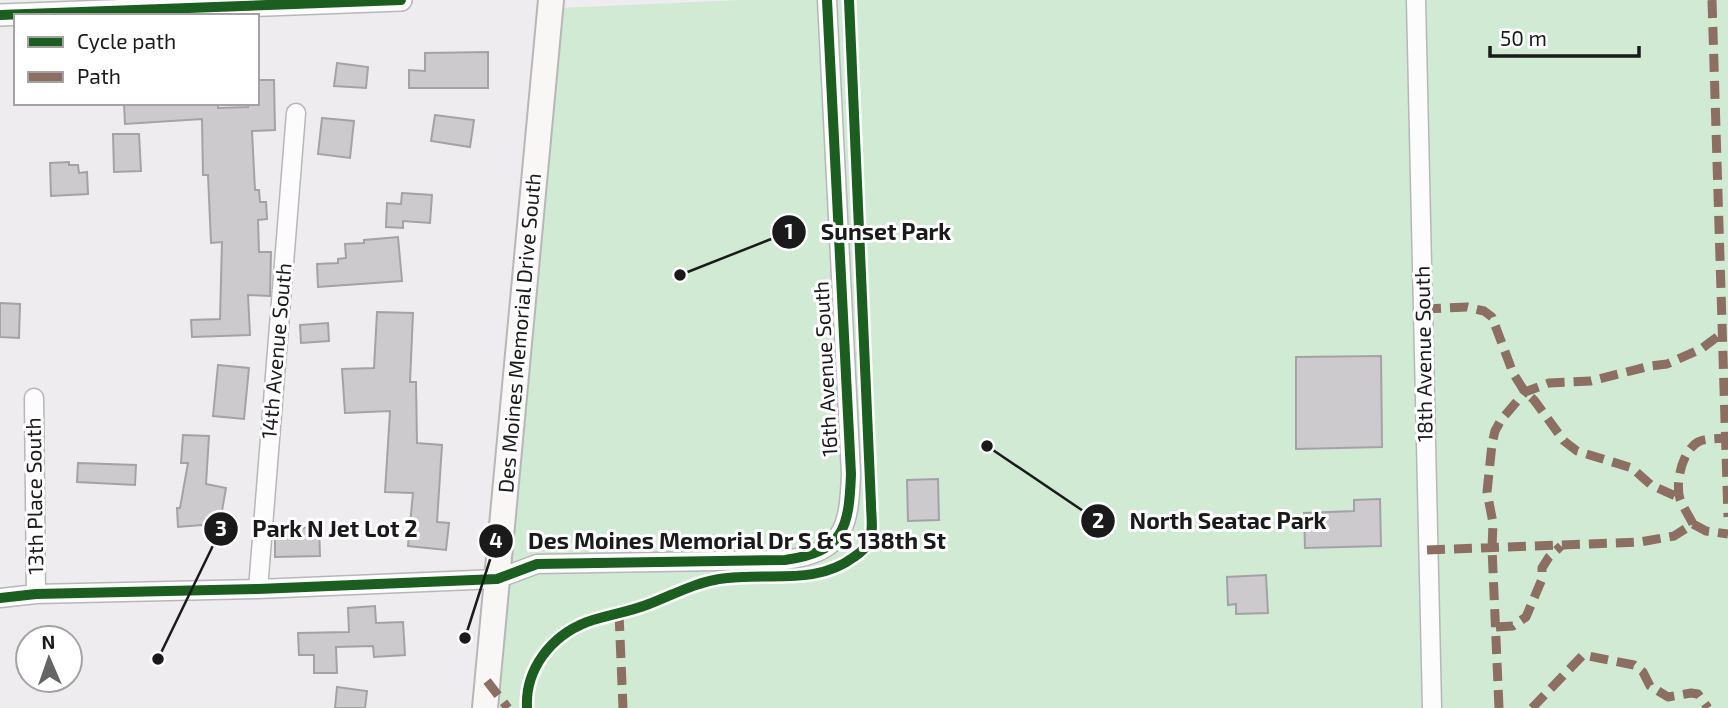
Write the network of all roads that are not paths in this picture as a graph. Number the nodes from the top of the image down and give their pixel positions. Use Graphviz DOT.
graph roads {
  1 [pos="401,0"];
  2 [pos="551,0"];
  3 [pos="827,0"];
  4 [pos="1416,0"];
  5 [pos="27,14"];
  6 [pos="296,114"];
  7 [pos="34,398"];
  8 [pos="497,579"];
  9 [pos="258,589"];
  10 [pos="36,594"];
  11 [pos="0,598"];
  12 [pos="485,708"];
  13 [pos="1432,708"];
  1 -- 5 [label="street"];
  2 -- 8 [label="main road, Des Moines Memorial Drive South"];
  3 -- 8 [label="street, 16th Avenue South"];
  4 -- 13 [label="street, 18th Avenue South"];
  6 -- 9 [label="street, 14th Avenue South"];
  7 -- 10 [label="street, 13th Place South"];
  8 -- 9 [label="street"];
  8 -- 12 [label="main road, Des Moines Memorial Drive South"];
  9 -- 10 [label="street"];
  10 -- 11 [label="street"];
}
